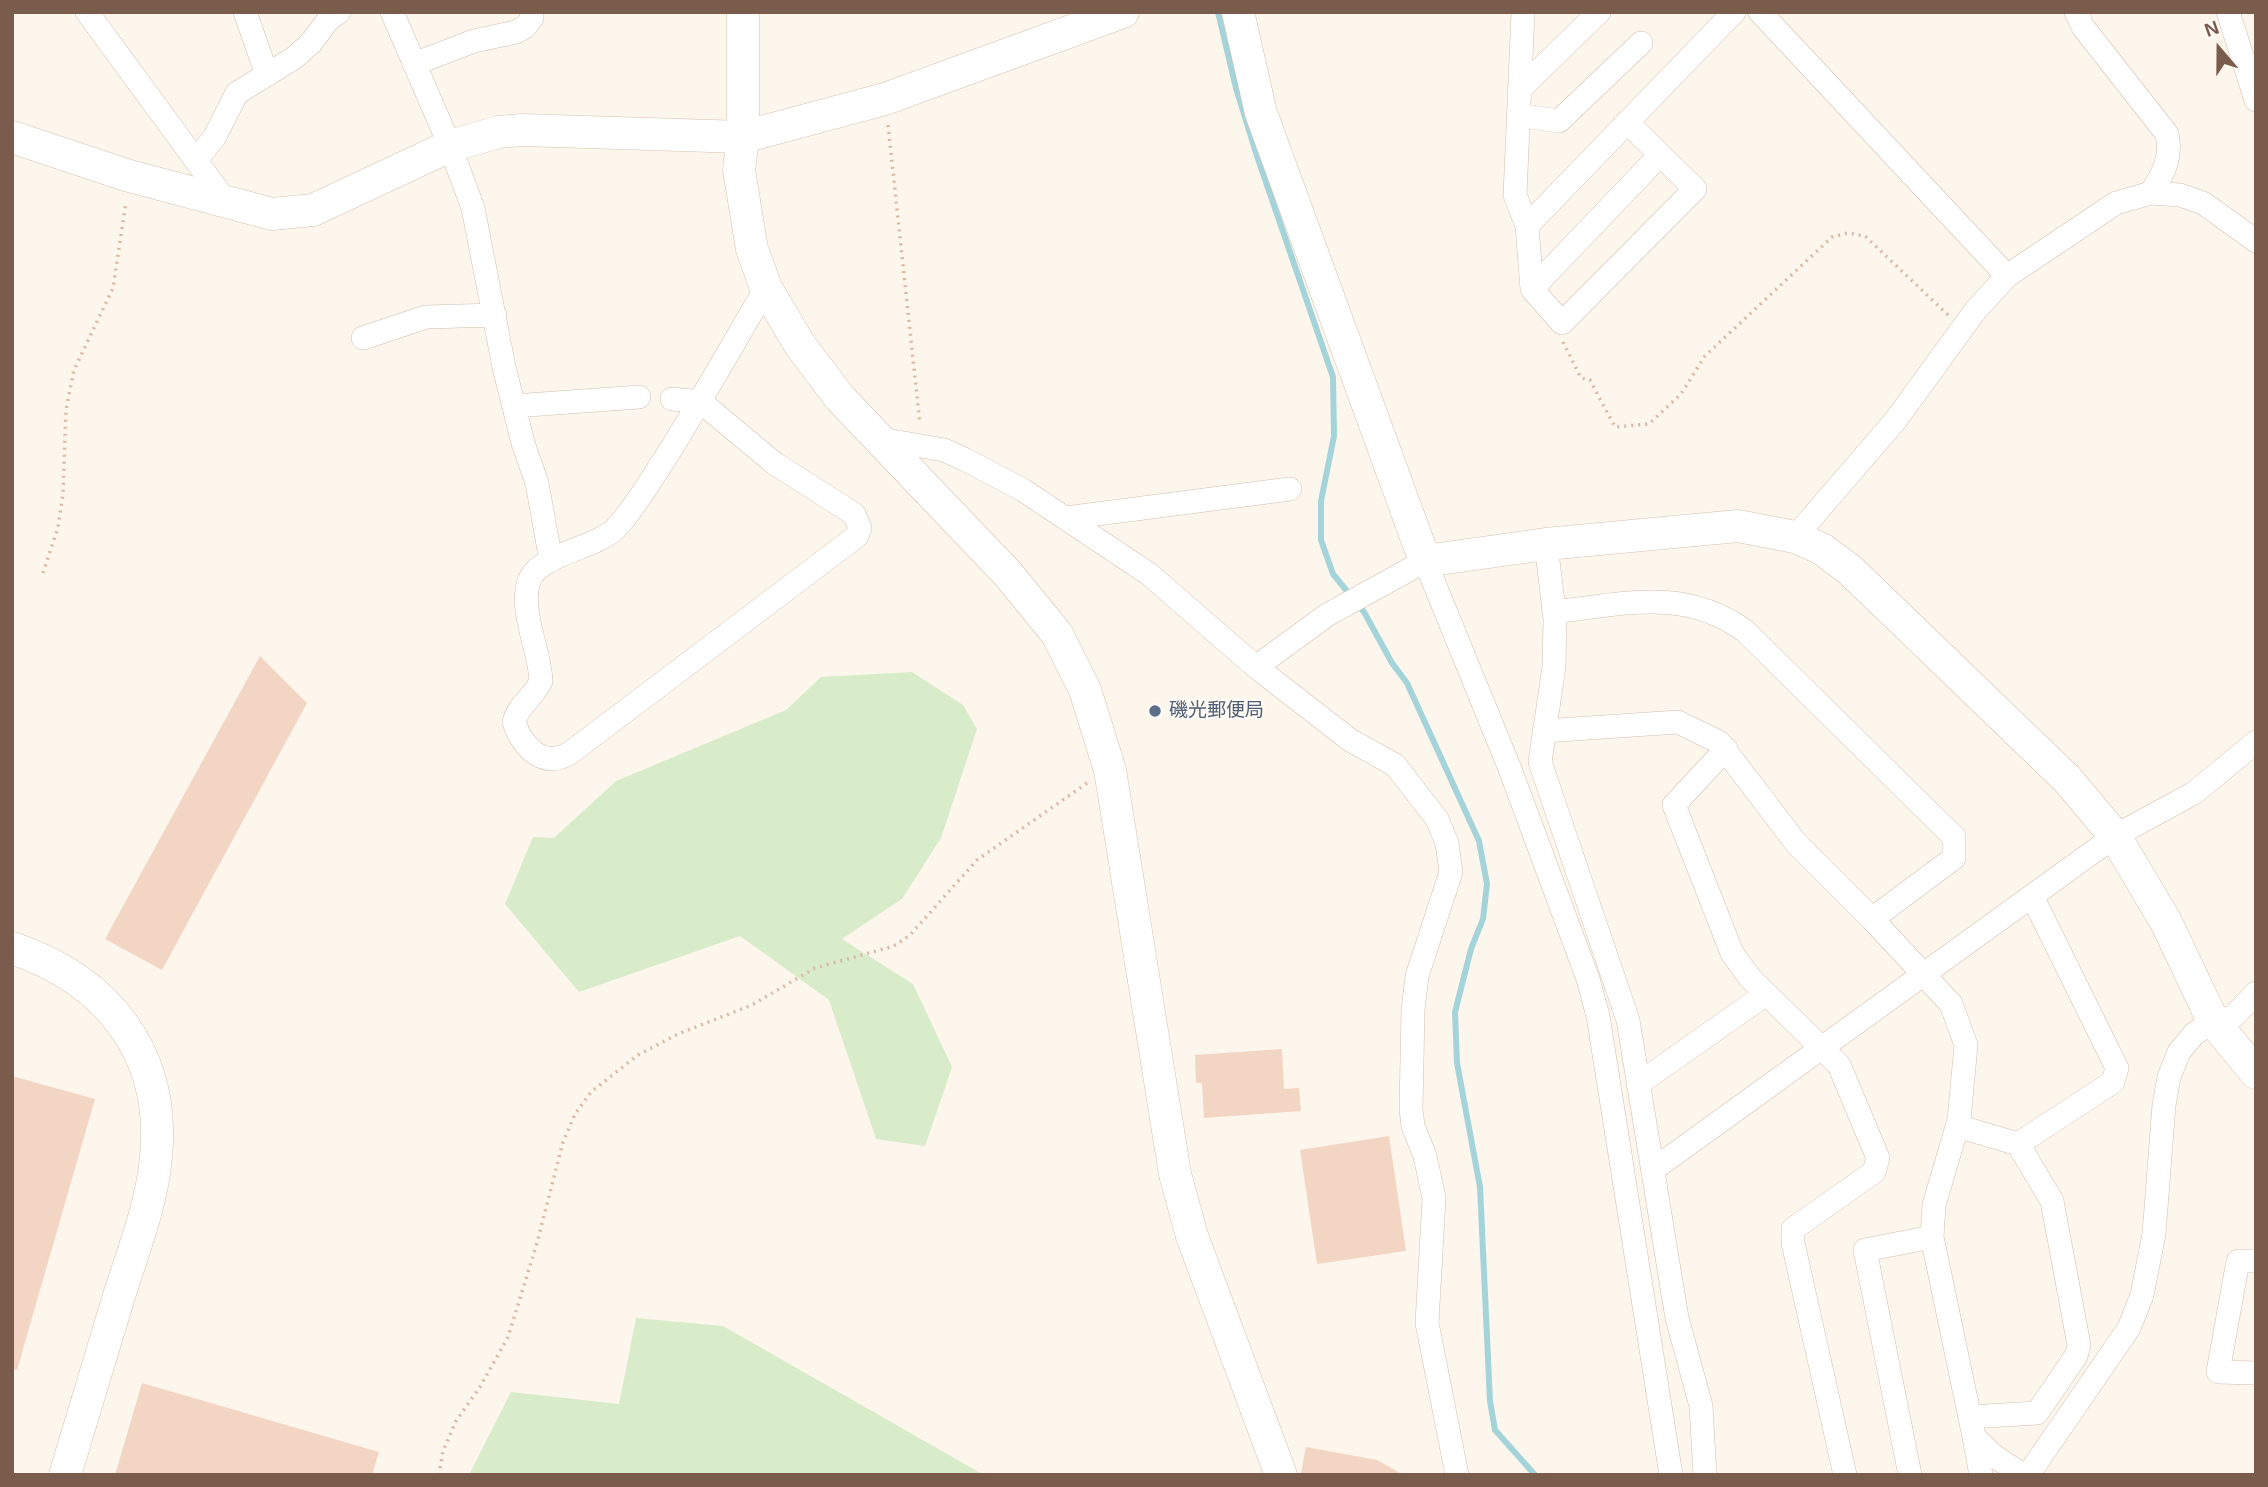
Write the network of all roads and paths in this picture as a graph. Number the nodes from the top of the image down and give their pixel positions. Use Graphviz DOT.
graph roads {
  1 [pos="87,12"];
  2 [pos="245,12"];
  3 [pos="339,12"];
  4 [pos="392,12"];
  5 [pos="531,12"];
  6 [pos="743,12"];
  7 [pos="1122,12"];
  8 [pos="1238,12"];
  9 [pos="1523,12"];
  10 [pos="1600,12"];
  11 [pos="1734,12"];
  12 [pos="1759,12"];
  13 [pos="2076,12"];
  14 [pos="2228,12"];
  15 [pos="1641,43"];
  16 [pos="414,64"];
  17 [pos="267,75"];
  18 [pos="1520,89"];
  19 [pos="885,99"];
  20 [pos="2256,100"];
  21 [pos="1518,115"];
  22 [pos="1627,122"];
  23 [pos="12,137"];
  24 [pos="743,137"];
  25 [pos="450,146"];
  26 [pos="1660,155"];
  27 [pos="196,160"];
  28 [pos="130,176"];
  29 [pos="2151,193"];
  30 [pos="228,202"];
  31 [pos="1527,226"];
  32 [pos="2256,241"];
  33 [pos="2007,276"];
  34 [pos="766,288"];
  35 [pos="1532,289"];
  36 [pos="495,315"];
  37 [pos="1562,323"];
  38 [pos="1963,328"];
  39 [pos="363,338"];
  40 [pos="639,397"];
  41 [pos="672,399"];
  42 [pos="701,402"];
  43 [pos="514,406"];
  44 [pos="881,439"];
  45 [pos="925,447"];
  46 [pos="1290,489"];
  47 [pos="1066,518"];
  48 [pos="1795,537"];
  49 [pos="1546,544"];
  50 [pos="551,561"];
  51 [pos="1425,561"];
  52 [pos="43,573"];
  53 [pos="1554,612"];
  54 [pos="1256,667"];
  55 [pos="1544,731"];
  56 [pos="2256,742"];
  57 [pos="1726,749"];
  58 [pos="1110,770"];
  59 [pos="2115,836"];
  60 [pos="2032,896"];
  61 [pos="1872,919"];
  62 [pos="12,948"];
  63 [pos="1924,974"];
  64 [pos="1766,993"];
  65 [pos="2256,993"];
  66 [pos="2213,1021"];
  67 [pos="1821,1048"];
  68 [pos="2256,1073"];
  69 [pos="1638,1084"];
  70 [pos="1957,1126"];
  71 [pos="2018,1144"];
  72 [pos="1654,1169"];
  73 [pos="1932,1237"];
  74 [pos="2256,1261"];
  75 [pos="2256,1373"];
  76 [pos="1972,1427"];
  77 [pos="65,1475"];
  78 [pos="439,1475"];
  79 [pos="1281,1475"];
  80 [pos="1457,1475"];
  81 [pos="1671,1475"];
  82 [pos="1705,1475"];
  83 [pos="1845,1475"];
  84 [pos="1910,1475"];
  85 [pos="1981,1475"];
  86 [pos="2025,1475"];
  1 -- 27 [label="street"];
  2 -- 17 [label="street"];
  3 -- 17 [label="street"];
  4 -- 16 [label="street"];
  5 -- 16 [label="street"];
  6 -- 24 [label="street"];
  7 -- 19 [label="street"];
  8 -- 51 [label="street"];
  9 -- 18 [label="street"];
  10 -- 18 [label="street"];
  11 -- 22 [label="street"];
  12 -- 33 [label="street"];
  13 -- 29 [label="street"];
  14 -- 20 [label="street"];
  15 -- 21 [label="street"];
  16 -- 25 [label="street"];
  17 -- 27 [label="street"];
  18 -- 21 [label="street"];
  19 -- 24 [label="street"];
  19 -- 45 [label="path"];
  21 -- 31 [label="street"];
  22 -- 26 [label="street"];
  22 -- 31 [label="street"];
  23 -- 28 [label="street"];
  24 -- 25 [label="street"];
  24 -- 34 [label="street"];
  25 -- 30 [label="street"];
  25 -- 36 [label="street"];
  26 -- 35 [label="street"];
  26 -- 37 [label="street"];
  27 -- 30 [label="street"];
  28 -- 30 [label="street"];
  28 -- 52 [label="path"];
  29 -- 32 [label="street"];
  29 -- 33 [label="street"];
  31 -- 35 [label="street"];
  33 -- 38 [label="street"];
  34 -- 42 [label="street"];
  34 -- 44 [label="street"];
  35 -- 37 [label="street"];
  36 -- 39 [label="street"];
  36 -- 43 [label="street"];
  37 -- 38 [label="path"];
  38 -- 48 [label="street"];
  40 -- 43 [label="street"];
  41 -- 42 [label="street"];
  42 -- 50 [label="street"];
  42 -- 50 [label="street"];
  43 -- 50 [label="street"];
  44 -- 45 [label="street"];
  44 -- 58 [label="street"];
  45 -- 47 [label="street"];
  46 -- 47 [label="street"];
  47 -- 54 [label="street"];
  48 -- 49 [label="street"];
  48 -- 59 [label="street"];
  49 -- 51 [label="street"];
  49 -- 53 [label="street"];
  51 -- 54 [label="street"];
  51 -- 81 [label="street"];
  53 -- 55 [label="street"];
  53 -- 61 [label="street"];
  54 -- 80 [label="street"];
  55 -- 57 [label="street"];
  55 -- 69 [label="street"];
  56 -- 59 [label="street"];
  57 -- 61 [label="street"];
  57 -- 64 [label="street"];
  58 -- 78 [label="path"];
  58 -- 79 [label="street"];
  59 -- 60 [label="street"];
  59 -- 66 [label="street"];
  60 -- 63 [label="street"];
  60 -- 71 [label="street"];
  61 -- 63 [label="street"];
  62 -- 77 [label="street"];
  63 -- 67 [label="street"];
  63 -- 70 [label="street"];
  64 -- 67 [label="street"];
  64 -- 69 [label="street"];
  65 -- 66 [label="street"];
  66 -- 68 [label="street"];
  66 -- 86 [label="street"];
  67 -- 72 [label="street"];
  67 -- 83 [label="street"];
  69 -- 72 [label="street"];
  70 -- 71 [label="street"];
  70 -- 73 [label="street"];
  71 -- 76 [label="street"];
  72 -- 82 [label="street"];
  73 -- 76 [label="street"];
  73 -- 84 [label="street"];
  74 -- 75 [label="street"];
  76 -- 85 [label="street"];
  76 -- 86 [label="street"];
}
